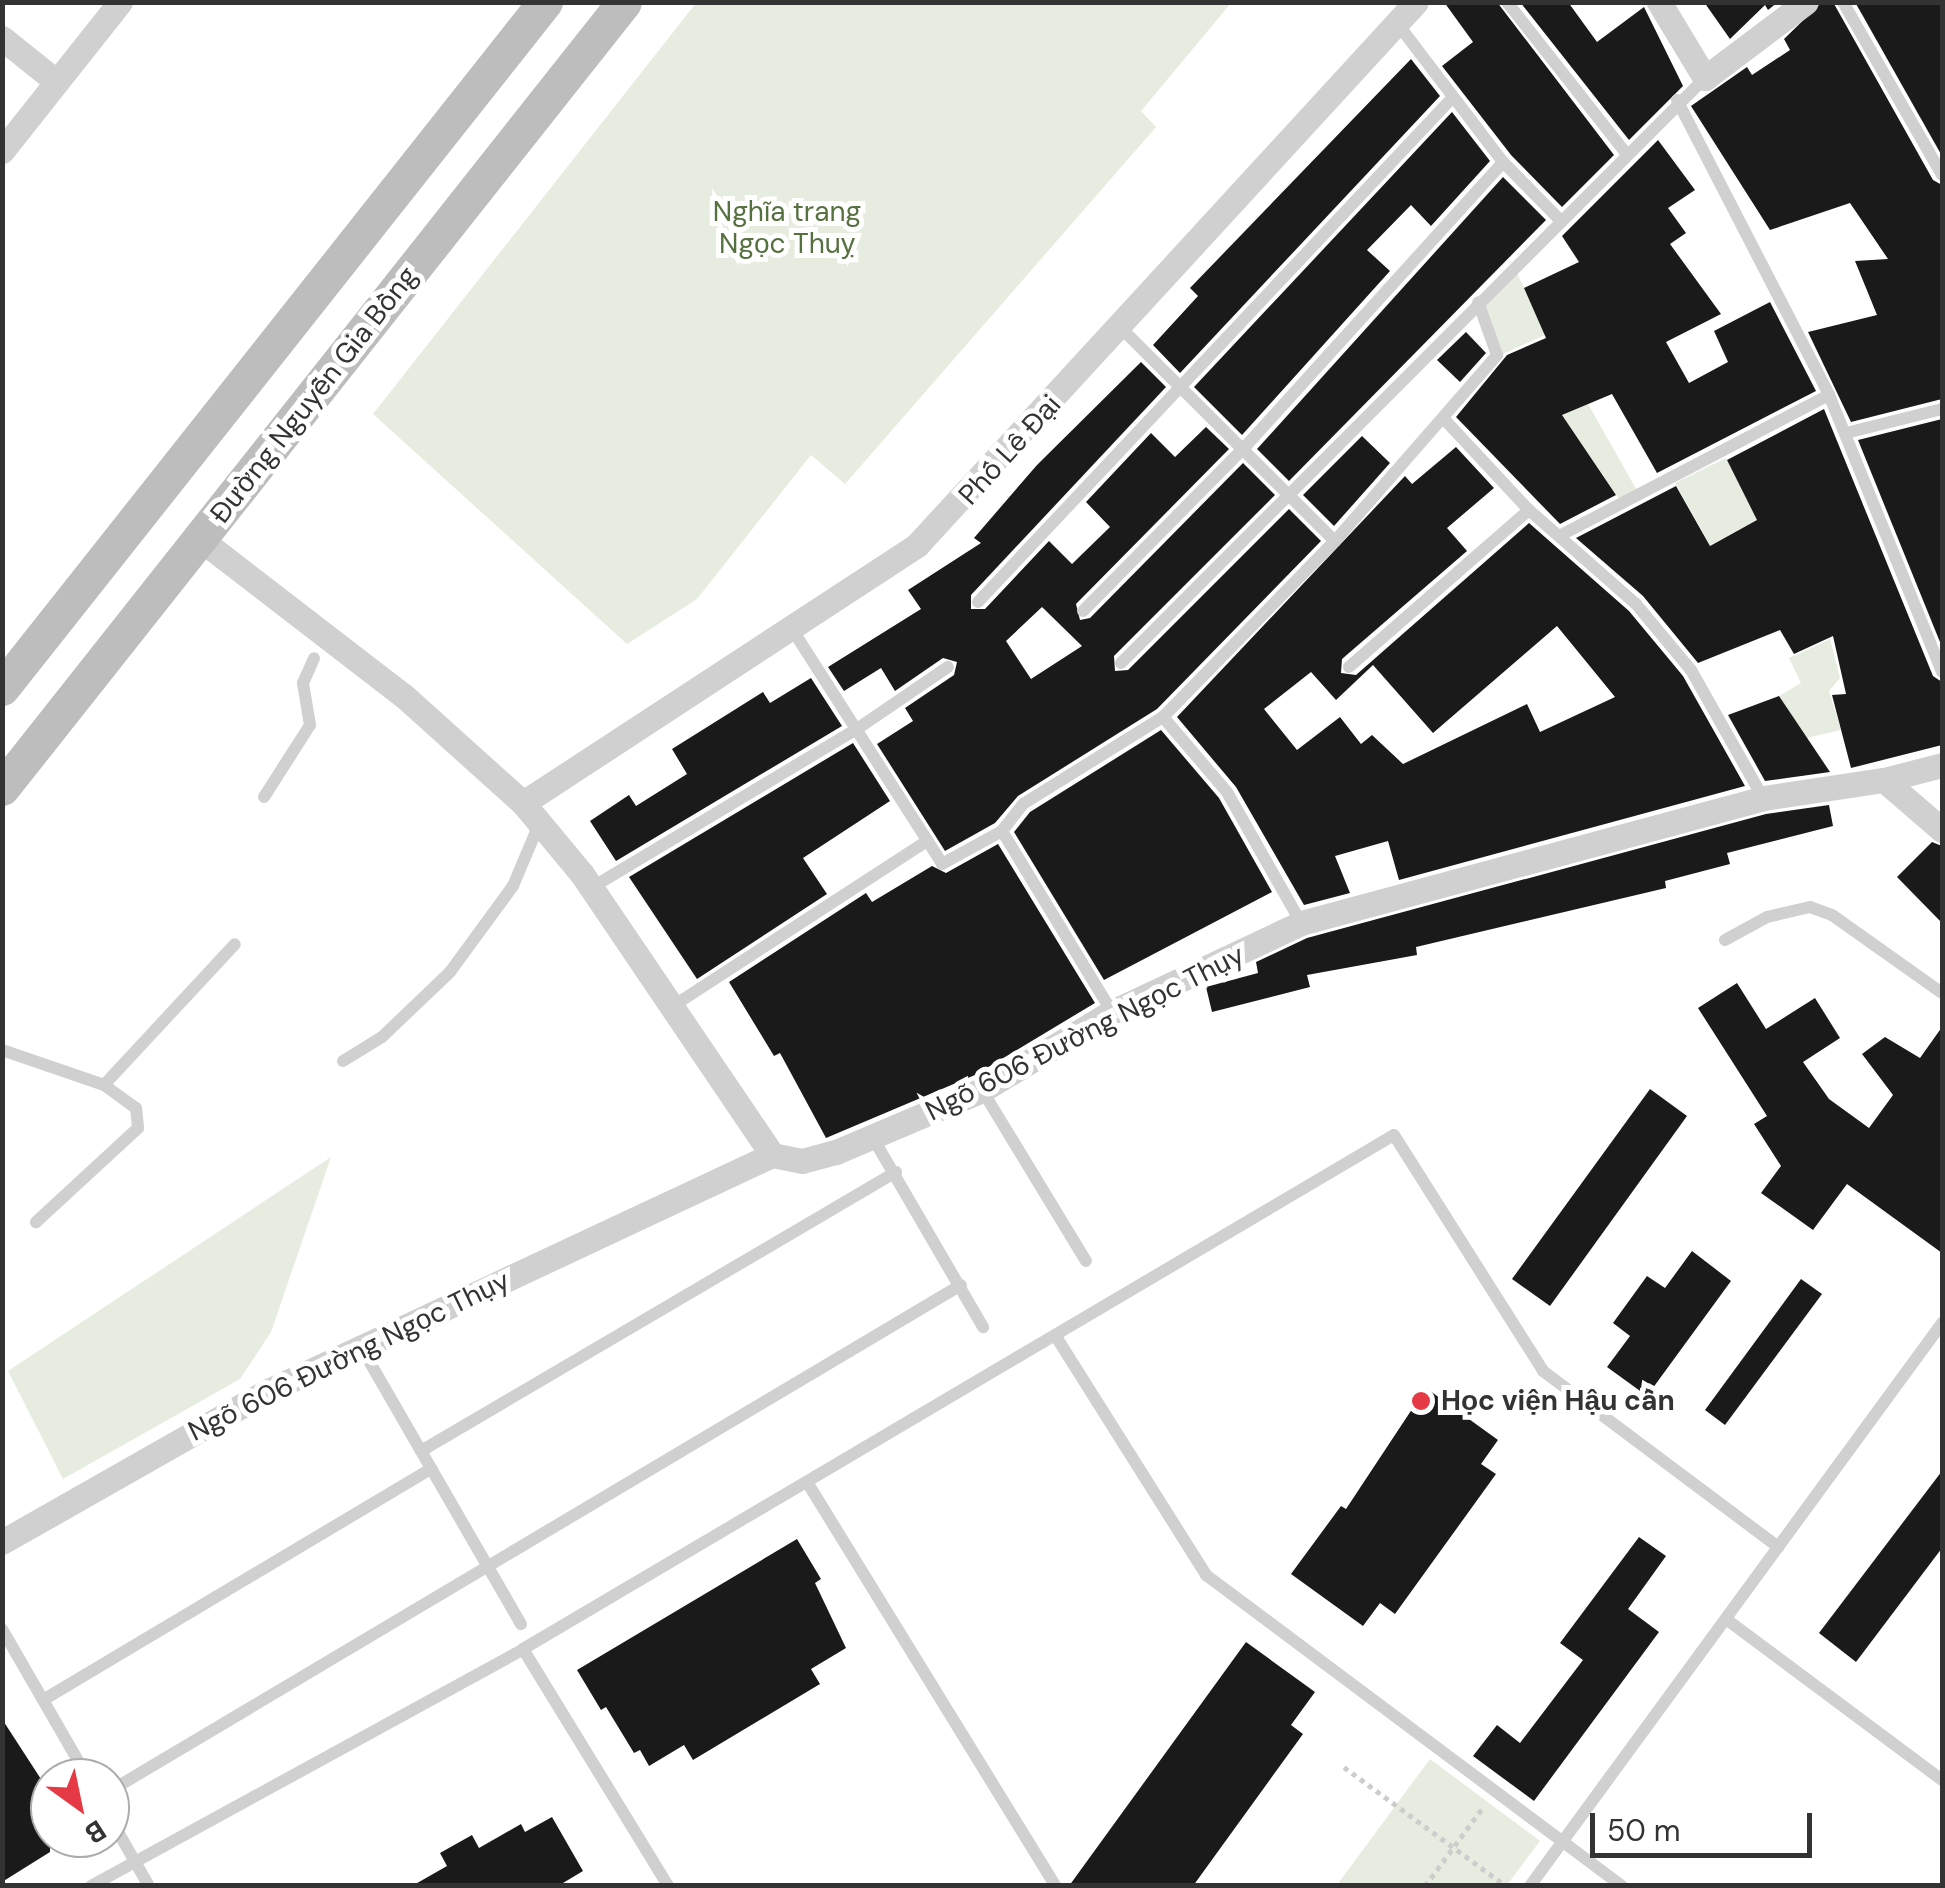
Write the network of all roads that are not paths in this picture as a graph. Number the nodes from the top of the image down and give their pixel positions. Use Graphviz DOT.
graph roads {
  1 [pos="120,2"];
  2 [pos="510,2"];
  3 [pos="545,2"];
  4 [pos="624,2"];
  5 [pos="1416,2"];
  6 [pos="1506,2"];
  7 [pos="1659,2"];
  8 [pos="1806,2"];
  9 [pos="1843,2"];
  10 [pos="1396,23"];
  11 [pos="2,38"];
  12 [pos="513,43"];
  13 [pos="1705,78"];
  14 [pos="57,82"];
  15 [pos="1452,97"];
  16 [pos="1676,100"];
  17 [pos="2,151"];
  18 [pos="1626,152"];
  19 [pos="1503,162"];
  20 [pos="1942,175"];
  21 [pos="1559,220"];
  22 [pos="1478,302"];
  23 [pos="1121,328"];
  24 [pos="1181,386"];
  25 [pos="1829,395"];
  26 [pos="1942,410"];
  27 [pos="1444,420"];
  28 [pos="1846,434"];
  29 [pos="1244,448"];
  30 [pos="1289,496"];
  31 [pos="1529,510"];
  32 [pos="1563,534"];
  33 [pos="200,539"];
  34 [pos="1335,542"];
  35 [pos="978,602"];
  36 [pos="1083,611"];
  37 [pos="792,629"];
  38 [pos="314,658"];
  39 [pos="1121,664"];
  40 [pos="948,667"];
  41 [pos="1350,667"];
  42 [pos="1942,672"];
  43 [pos="2,688"];
  44 [pos="1163,717"];
  45 [pos="857,730"];
  46 [pos="1942,765"];
  47 [pos="1884,780"];
  48 [pos="2,788"];
  49 [pos="264,797"];
  50 [pos="1763,798"];
  51 [pos="531,812"];
  52 [pos="1942,830"];
  53 [pos="1002,831"];
  54 [pos="926,842"];
  55 [pos="591,888"];
  56 [pos="1300,924"];
  57 [pos="1726,940"];
  58 [pos="235,944"];
  59 [pos="1942,994"];
  60 [pos="673,1006"];
  61 [pos="1112,1012"];
  62 [pos="2,1050"];
  63 [pos="343,1061"];
  64 [pos="104,1084"];
  65 [pos="982,1090"];
  66 [pos="873,1138"];
  67 [pos="772,1156"];
  68 [pos="896,1172"];
  69 [pos="36,1222"];
  70 [pos="1086,1261"];
  71 [pos="961,1285"];
  72 [pos="1942,1323"];
  73 [pos="983,1326"];
  74 [pos="1056,1335"];
  75 [pos="361,1347"];
  76 [pos="421,1451"];
  77 [pos="431,1469"];
  78 [pos="807,1482"];
  79 [pos="2,1542"];
  80 [pos="1778,1547"];
  81 [pos="486,1565"];
  82 [pos="1726,1618"];
  83 [pos="521,1624"];
  84 [pos="2,1629"];
  85 [pos="523,1649"];
  86 [pos="43,1700"];
  87 [pos="76,1758"];
  88 [pos="130,1779"];
  89 [pos="1942,1780"];
  90 [pos="1562,1841"];
  91 [pos="130,1853"];
  92 [pos="135,1862"];
  93 [pos="90,1886"];
  94 [pos="148,1886"];
  95 [pos="668,1886"];
  96 [pos="1056,1886"];
  97 [pos="1530,1886"];
  98 [pos="1622,1886"];
  1 -- 14 [label="street"];
  2 -- 12 [label="main road"];
  3 -- 12 [label="main road"];
  4 -- 33 [label="main road, Đường Nguyễn Gia Bồng"];
  5 -- 10 [label="street, Phố Lê Đại"];
  6 -- 18 [label="lane"];
  7 -- 13 [label="street"];
  8 -- 13 [label="street"];
  9 -- 20 [label="lane"];
  10 -- 15 [label="lane"];
  10 -- 23 [label="street, Phố Lê Đại"];
  11 -- 14 [label="street"];
  12 -- 43 [label="main road"];
  13 -- 16 [label="lane"];
  14 -- 17 [label="street"];
  15 -- 19 [label="lane"];
  15 -- 24 [label="lane"];
  16 -- 18 [label="lane"];
  16 -- 25 [label="lane"];
  18 -- 21 [label="lane"];
  19 -- 21 [label="lane"];
  19 -- 29 [label="lane"];
  21 -- 22 [label="lane"];
  22 -- 27 [label="lane"];
  22 -- 30 [label="lane"];
  23 -- 24 [label="lane"];
  23 -- 37 [label="street, Phố Lê Đại"];
  24 -- 29 [label="lane"];
  24 -- 35 [label="lane"];
  25 -- 28 [label="lane"];
  25 -- 32 [label="lane"];
  26 -- 28 [label="lane"];
  27 -- 31 [label="lane"];
  27 -- 34 [label="lane"];
  28 -- 42 [label="lane"];
  29 -- 30 [label="lane"];
  29 -- 36 [label="lane"];
  30 -- 34 [label="lane"];
  30 -- 39 [label="lane"];
  31 -- 32 [label="lane"];
  31 -- 41 [label="lane"];
  32 -- 50 [label="lane"];
  33 -- 48 [label="main road, Đường Nguyễn Gia Bồng"];
  33 -- 51 [label="street"];
  34 -- 44 [label="lane"];
  37 -- 45 [label="lane"];
  37 -- 51 [label="street, Phố Lê Đại"];
  38 -- 49 [label="lane"];
  40 -- 45 [label="lane"];
  44 -- 53 [label="lane"];
  44 -- 56 [label="lane"];
  45 -- 54 [label="lane"];
  45 -- 55 [label="lane"];
  46 -- 47 [label="street, Ngõ 606 Đường Ngọc Thụy"];
  47 -- 50 [label="street, Ngõ 606 Đường Ngọc Thụy"];
  47 -- 52 [label="street"];
  50 -- 56 [label="street, Ngõ 606 Đường Ngọc Thụy"];
  51 -- 55 [label="street"];
  51 -- 63 [label="lane"];
  53 -- 54 [label="lane"];
  53 -- 61 [label="lane"];
  54 -- 60 [label="lane"];
  55 -- 60 [label="street"];
  56 -- 61 [label="street, Ngõ 606 Đường Ngọc Thụy"];
  57 -- 59 [label="lane"];
  58 -- 64 [label="lane"];
  60 -- 67 [label="street"];
  61 -- 65 [label="street, Ngõ 606 Đường Ngọc Thụy"];
  62 -- 64 [label="lane"];
  64 -- 69 [label="lane"];
  65 -- 66 [label="street, Ngõ 606 Đường Ngọc Thụy"];
  65 -- 70 [label="lane"];
  66 -- 67 [label="street, Ngõ 606 Đường Ngọc Thụy"];
  66 -- 68 [label="lane"];
  67 -- 75 [label="street, Ngõ 606 Đường Ngọc Thụy"];
  68 -- 71 [label="lane"];
  68 -- 76 [label="lane"];
  71 -- 73 [label="lane"];
  71 -- 81 [label="lane"];
  72 -- 80 [label="lane"];
  74 -- 78 [label="lane"];
  74 -- 80 [label="lane"];
  74 -- 90 [label="lane"];
  75 -- 76 [label="lane"];
  75 -- 79 [label="street, Ngõ 606 Đường Ngọc Thụy"];
  76 -- 77 [label="lane"];
  77 -- 81 [label="lane"];
  77 -- 86 [label="lane"];
  78 -- 85 [label="lane"];
  78 -- 96 [label="lane"];
  80 -- 82 [label="lane"];
  81 -- 83 [label="lane"];
  81 -- 88 [label="lane"];
  82 -- 89 [label="lane"];
  82 -- 90 [label="lane"];
  84 -- 86 [label="lane"];
  85 -- 92 [label="lane"];
  85 -- 95 [label="lane"];
  86 -- 87 [label="lane"];
  90 -- 97 [label="lane"];
  90 -- 98 [label="lane"];
  91 -- 92 [label="lane"];
  92 -- 93 [label="lane"];
  92 -- 94 [label="lane"];
}
